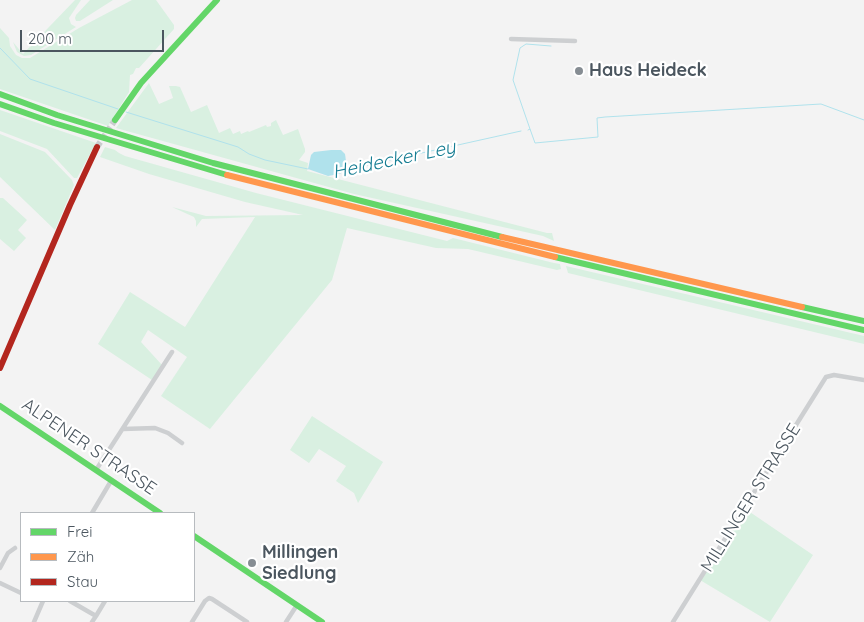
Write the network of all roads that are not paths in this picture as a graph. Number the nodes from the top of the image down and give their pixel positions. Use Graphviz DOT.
graph roads {
  1 [pos="217,0"];
  2 [pos="511,39"];
  3 [pos="575,41"];
  4 [pos="0,94"];
  5 [pos="0,104"];
  6 [pos="115,120"];
  7 [pos="97,147"];
  8 [pos="864,321"];
  9 [pos="864,330"];
  10 [pos="172,352"];
  11 [pos="0,368"];
  12 [pos="864,380"];
  13 [pos="0,406"];
  14 [pos="123,429"];
  15 [pos="182,443"];
  16 [pos="96,470"];
  17 [pos="111,481"];
  18 [pos="93,512"];
  19 [pos="158,512"];
  20 [pos="195,537"];
  21 [pos="15,548"];
  22 [pos="0,568"];
  23 [pos="0,583"];
  24 [pos="20,593"];
  25 [pos="41,602"];
  26 [pos="72,602"];
  27 [pos="104,602"];
  28 [pos="297,605"];
  29 [pos="96,616"];
  30 [pos="34,622"];
  31 [pos="92,622"];
  32 [pos="192,622"];
  33 [pos="248,622"];
  34 [pos="286,622"];
  35 [pos="322,622"];
  36 [pos="673,622"];
  1 -- 6 [label="main road"];
  2 -- 3 [label="street"];
  4 -- 8 [label="main road"];
  5 -- 9 [label="main road"];
  7 -- 11 [label="main road"];
  10 -- 14 [label="street"];
  12 -- 36 [label="street, MILLINGER STRASSE"];
  13 -- 16 [label="main road, ALPENER STRASSE"];
  14 -- 15 [label="street"];
  14 -- 16 [label="street"];
  16 -- 17 [label="main road, ALPENER STRASSE"];
  17 -- 18 [label="street"];
  17 -- 19 [label="main road, ALPENER STRASSE"];
  20 -- 28 [label="main road"];
  21 -- 22 [label="street"];
  23 -- 24 [label="street"];
  25 -- 30 [label="street"];
  26 -- 29 [label="street"];
  27 -- 29 [label="street"];
  28 -- 34 [label="street"];
  28 -- 35 [label="main road"];
  29 -- 31 [label="street"];
  32 -- 33 [label="street"];
}
